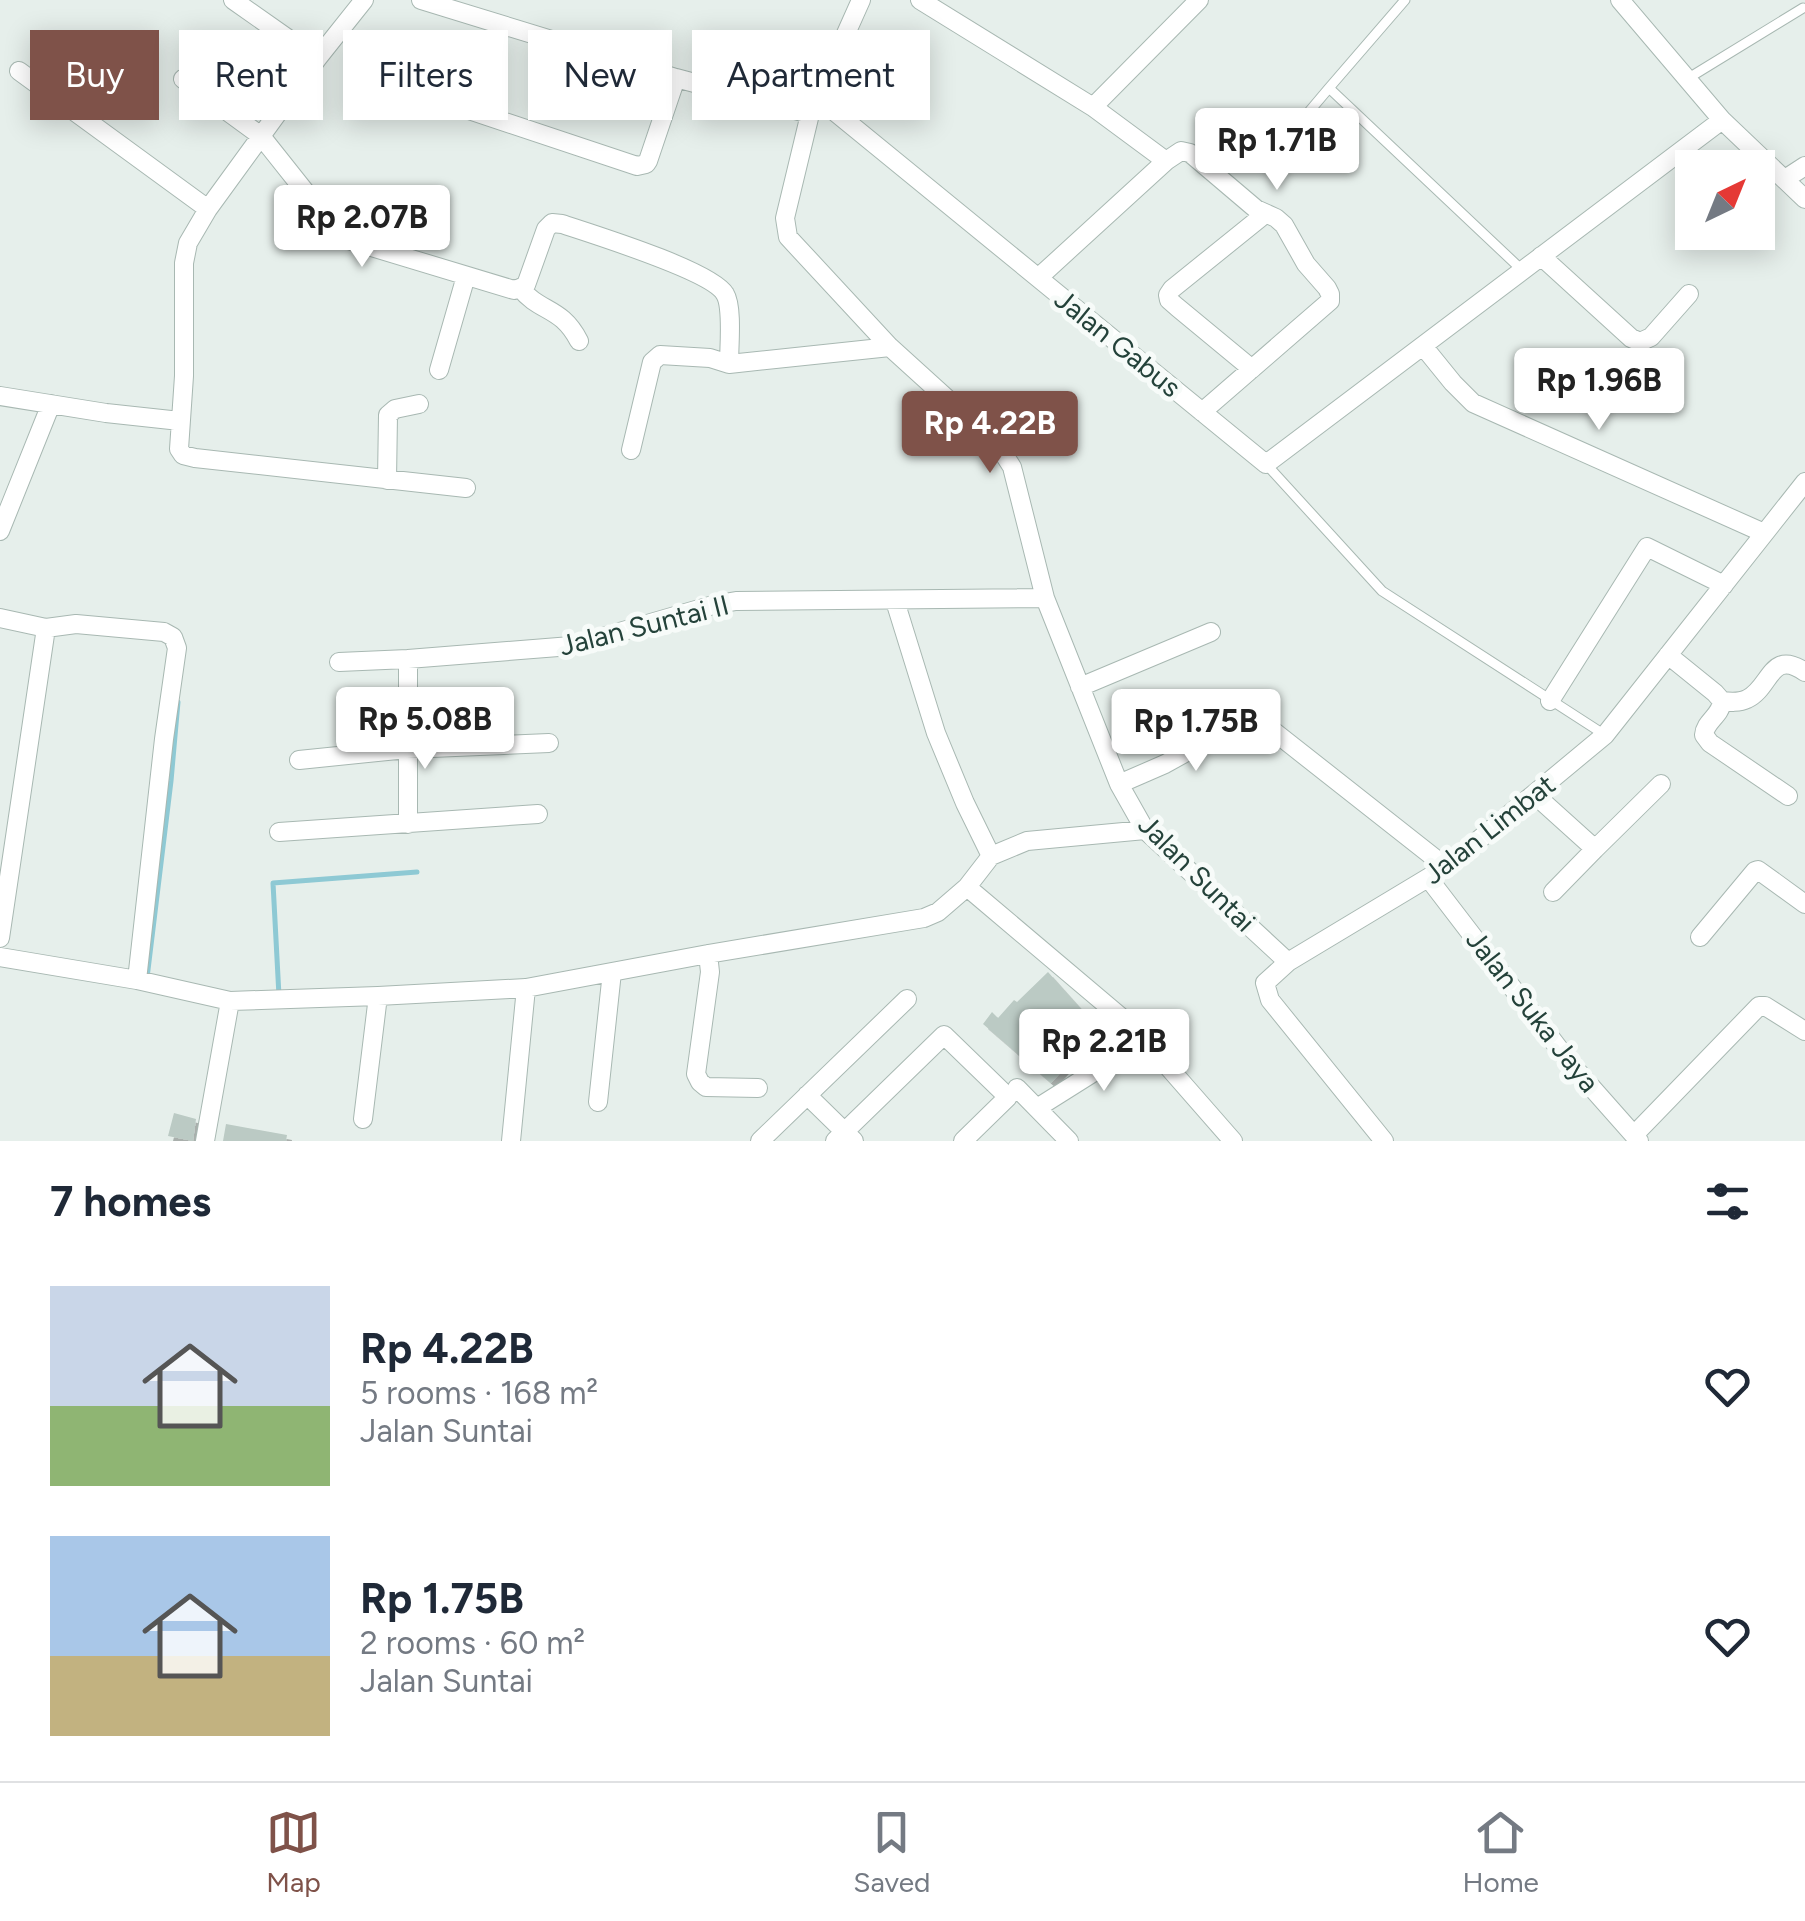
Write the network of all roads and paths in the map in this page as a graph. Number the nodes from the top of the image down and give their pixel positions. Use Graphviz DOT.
graph roads {
  1 [pos="233,0"];
  2 [pos="364,0"];
  3 [pos="422,0"];
  4 [pos="862,0"];
  5 [pos="920,0"];
  6 [pos="1199,0"];
  7 [pos="1406,0"];
  8 [pos="1620,0"];
  9 [pos="464,7"];
  10 [pos="1804,8"];
  11 [pos="276,30"];
  12 [pos="848,30"];
  13 [pos="323,51"];
  14 [pos="19,71"];
  15 [pos="676,78"];
  16 [pos="1687,79"];
  17 [pos="692,81"];
  18 [pos="1329,88"];
  19 [pos="1093,107"];
  20 [pos="239,120"];
  21 [pos="273,120"];
  22 [pos="499,120"];
  23 [pos="810,120"];
  24 [pos="832,120"];
  25 [pos="1722,120"];
  26 [pos="261,136"];
  27 [pos="1270,158"];
  28 [pos="1166,161"];
  29 [pos="1805,166"];
  30 [pos="1785,179"];
  31 [pos="1805,199"];
  32 [pos="208,209"];
  33 [pos="1265,214"];
  34 [pos="1542,256"];
  35 [pos="1522,270"];
  36 [pos="466,276"];
  37 [pos="1038,278"];
  38 [pos="520,288"];
  39 [pos="1689,294"];
  40 [pos="579,341"];
  41 [pos="890,346"];
  42 [pos="1424,346"];
  43 [pos="729,364"];
  44 [pos="1252,369"];
  45 [pos="439,370"];
  46 [pos="0,396"];
  47 [pos="51,404"];
  48 [pos="419,404"];
  49 [pos="1202,412"];
  50 [pos="180,421"];
  51 [pos="631,450"];
  52 [pos="1266,464"];
  53 [pos="387,480"];
  54 [pos="466,488"];
  55 [pos="1802,490"];
  56 [pos="0,531"];
  57 [pos="1764,533"];
  58 [pos="1724,585"];
  59 [pos="1045,598"];
  60 [pos="895,601"];
  61 [pos="0,618"];
  62 [pos="46,628"];
  63 [pos="1212,632"];
  64 [pos="1668,656"];
  65 [pos="408,660"];
  66 [pos="339,662"];
  67 [pos="1805,672"];
  68 [pos="1080,687"];
  69 [pos="1550,700"];
  70 [pos="1722,701"];
  71 [pos="1606,735"];
  72 [pos="549,743"];
  73 [pos="407,749"];
  74 [pos="298,760"];
  75 [pos="1118,784"];
  76 [pos="1661,784"];
  77 [pos="1534,794"];
  78 [pos="1788,796"];
  79 [pos="538,814"];
  80 [pos="408,824"];
  81 [pos="1145,830"];
  82 [pos="279,832"];
  83 [pos="1595,849"];
  84 [pos="991,856"];
  85 [pos="1446,868"];
  86 [pos="1430,879"];
  87 [pos="966,887"];
  88 [pos="1553,892"];
  89 [pos="1805,904"];
  90 [pos="1700,937"];
  91 [pos="0,938"];
  92 [pos="708,954"];
  93 [pos="0,957"];
  94 [pos="1288,962"];
  95 [pos="612,972"];
  96 [pos="137,980"];
  97 [pos="526,988"];
  98 [pos="378,996"];
  99 [pos="906,999"];
  100 [pos="230,1001"];
  101 [pos="1805,1031"];
  102 [pos="1145,1040"];
  103 [pos="758,1088"];
  104 [pos="1017,1088"];
  105 [pos="808,1096"];
  106 [pos="598,1102"];
  107 [pos="1037,1108"];
  108 [pos="363,1119"];
  109 [pos="845,1138"];
  110 [pos="1637,1139"];
  111 [pos="205,1141"];
  112 [pos="510,1141"];
  113 [pos="760,1141"];
  114 [pos="963,1141"];
  115 [pos="1069,1141"];
  116 [pos="1233,1141"];
  117 [pos="1384,1141"];
  1 -- 11 [label="street"];
  2 -- 13 [label="street"];
  3 -- 9 [label="street"];
  4 -- 12 [label="street, Jalan Suntai"];
  5 -- 19 [label="street"];
  6 -- 19 [label="street"];
  7 -- 18 [label="lane"];
  8 -- 16 [label="street"];
  9 -- 15 [label="street"];
  10 -- 16 [label="lane"];
  14 -- 32 [label="street"];
  15 -- 17 [label="street"];
  15 -- 22 [label="street"];
  16 -- 25 [label="street"];
  18 -- 27 [label="lane"];
  18 -- 35 [label="lane"];
  19 -- 28 [label="street"];
  20 -- 26 [label="street"];
  21 -- 26 [label="street"];
  23 -- 41 [label="street, Jalan Suntai"];
  24 -- 37 [label="street, Jalan Gabus"];
  25 -- 30 [label="street"];
  25 -- 34 [label="street"];
  26 -- 32 [label="street"];
  26 -- 36 [label="street"];
  28 -- 33 [label="street"];
  28 -- 37 [label="street"];
  29 -- 30 [label="street"];
  30 -- 31 [label="street"];
  32 -- 50 [label="street"];
  33 -- 44 [label="street"];
  33 -- 44 [label="street"];
  34 -- 35 [label="street"];
  34 -- 39 [label="street"];
  35 -- 42 [label="street"];
  36 -- 38 [label="street"];
  36 -- 45 [label="street"];
  37 -- 49 [label="street, Jalan Gabus"];
  38 -- 40 [label="street"];
  38 -- 43 [label="street"];
  41 -- 43 [label="street"];
  41 -- 59 [label="street, Jalan Suntai"];
  42 -- 52 [label="street"];
  42 -- 57 [label="street"];
  43 -- 51 [label="street"];
  44 -- 49 [label="street"];
  46 -- 47 [label="street"];
  47 -- 50 [label="street"];
  47 -- 56 [label="street"];
  48 -- 53 [label="street"];
  49 -- 52 [label="street, Jalan Gabus"];
  50 -- 53 [label="street"];
  52 -- 69 [label="lane"];
  53 -- 54 [label="street"];
  55 -- 57 [label="street, Jalan Limbat"];
  57 -- 58 [label="street, Jalan Limbat"];
  58 -- 64 [label="street, Jalan Limbat"];
  58 -- 69 [label="street"];
  59 -- 60 [label="street, Jalan Suntai II"];
  59 -- 68 [label="street, Jalan Suntai"];
  60 -- 65 [label="street, Jalan Suntai II"];
  60 -- 84 [label="street"];
  61 -- 62 [label="street"];
  62 -- 91 [label="street"];
  62 -- 96 [label="street"];
  63 -- 68 [label="street"];
  64 -- 70 [label="street"];
  64 -- 71 [label="street, Jalan Limbat"];
  65 -- 66 [label="street, Jalan Suntai II"];
  65 -- 73 [label="street"];
  67 -- 70 [label="street"];
  68 -- 75 [label="street, Jalan Suntai"];
  69 -- 71 [label="lane"];
  70 -- 78 [label="street"];
  71 -- 77 [label="street, Jalan Limbat"];
  72 -- 73 [label="street"];
  73 -- 74 [label="street"];
  73 -- 80 [label="street"];
  75 -- 81 [label="street, Jalan Suntai"];
  75 -- 85 [label="street"];
  76 -- 83 [label="street"];
  77 -- 83 [label="street"];
  77 -- 85 [label="street, Jalan Limbat"];
  79 -- 80 [label="street"];
  80 -- 82 [label="street"];
  81 -- 84 [label="street"];
  81 -- 94 [label="street, Jalan Suntai"];
  83 -- 88 [label="street"];
  84 -- 87 [label="street"];
  85 -- 86 [label="street, Jalan Limbat"];
  86 -- 94 [label="street, Jalan Limbat"];
  86 -- 110 [label="street, Jalan Suka Jaya"];
  87 -- 92 [label="street"];
  87 -- 102 [label="street"];
  89 -- 90 [label="street"];
  92 -- 95 [label="street"];
  92 -- 103 [label="street"];
  93 -- 96 [label="street"];
  94 -- 117 [label="street"];
  95 -- 97 [label="street"];
  95 -- 106 [label="street"];
  96 -- 100 [label="street"];
  97 -- 98 [label="street"];
  97 -- 112 [label="street"];
  98 -- 100 [label="street"];
  98 -- 108 [label="street"];
  99 -- 105 [label="street"];
  100 -- 111 [label="street"];
  101 -- 110 [label="street"];
  102 -- 107 [label="street"];
  102 -- 116 [label="street"];
  104 -- 107 [label="street"];
  105 -- 109 [label="street"];
  105 -- 113 [label="street"];
  107 -- 115 [label="street"];
  109 -- 114 [label="street"];
}
